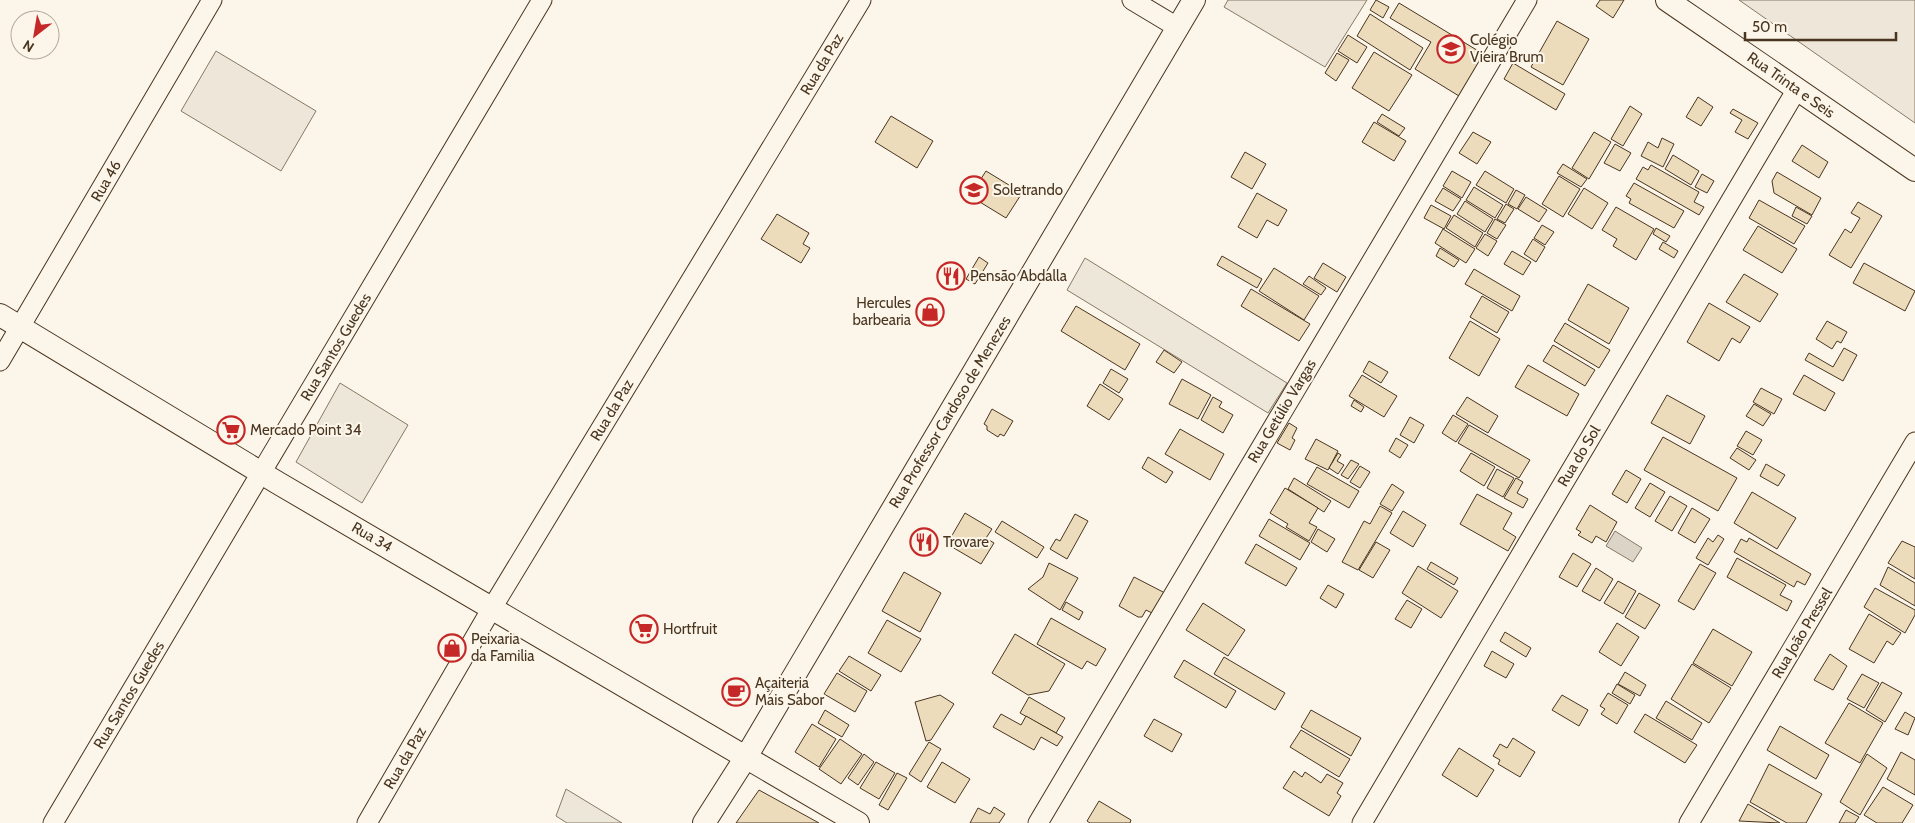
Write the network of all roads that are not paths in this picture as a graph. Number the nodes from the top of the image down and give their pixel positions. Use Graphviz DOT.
graph roads {
  1 [pos="212,0"];
  2 [pos="542,0"];
  3 [pos="861,0"];
  4 [pos="1132,0"];
  5 [pos="1194,0"];
  6 [pos="1527,0"];
  7 [pos="1668,0"];
  8 [pos="1177,27"];
  9 [pos="1796,89"];
  10 [pos="1915,170"];
  11 [pos="0,314"];
  12 [pos="21,327"];
  13 [pos="0,361"];
  14 [pos="1915,442"];
  15 [pos="261,473"];
  16 [pos="492,608"];
  17 [pos="746,758"];
  18 [pos="53,823"];
  19 [pos="367,823"];
  20 [pos="704,823"];
  21 [pos="858,823"];
  22 [pos="1038,823"];
  23 [pos="1362,823"];
  24 [pos="1689,823"];
  1 -- 12 [label="street, Rua 46"];
  2 -- 15 [label="street, Rua Santos Guedes"];
  3 -- 16 [label="street, Rua da Paz"];
  4 -- 8 [label="street"];
  5 -- 8 [label="street, Rua Professor Cardoso de Menezes"];
  6 -- 22 [label="street, Rua Getúlio Vargas"];
  7 -- 9 [label="street, Rua Trinta e Seis"];
  8 -- 17 [label="street, Rua Professor Cardoso de Menezes"];
  9 -- 10 [label="street, Rua Trinta e Seis"];
  9 -- 23 [label="street, Rua do Sol"];
  11 -- 12 [label="street, Rua 34"];
  12 -- 13 [label="street, Rua 46"];
  12 -- 15 [label="street, Rua 34"];
  14 -- 24 [label="street, Rua João Pressel"];
  15 -- 16 [label="street, Rua 34"];
  15 -- 18 [label="street, Rua Santos Guedes"];
  16 -- 17 [label="street, Rua 34"];
  16 -- 19 [label="street, Rua da Paz"];
  17 -- 20 [label="street, Rua Professor Cardoso de Menezes"];
  17 -- 21 [label="street, Rua 34"];
}
